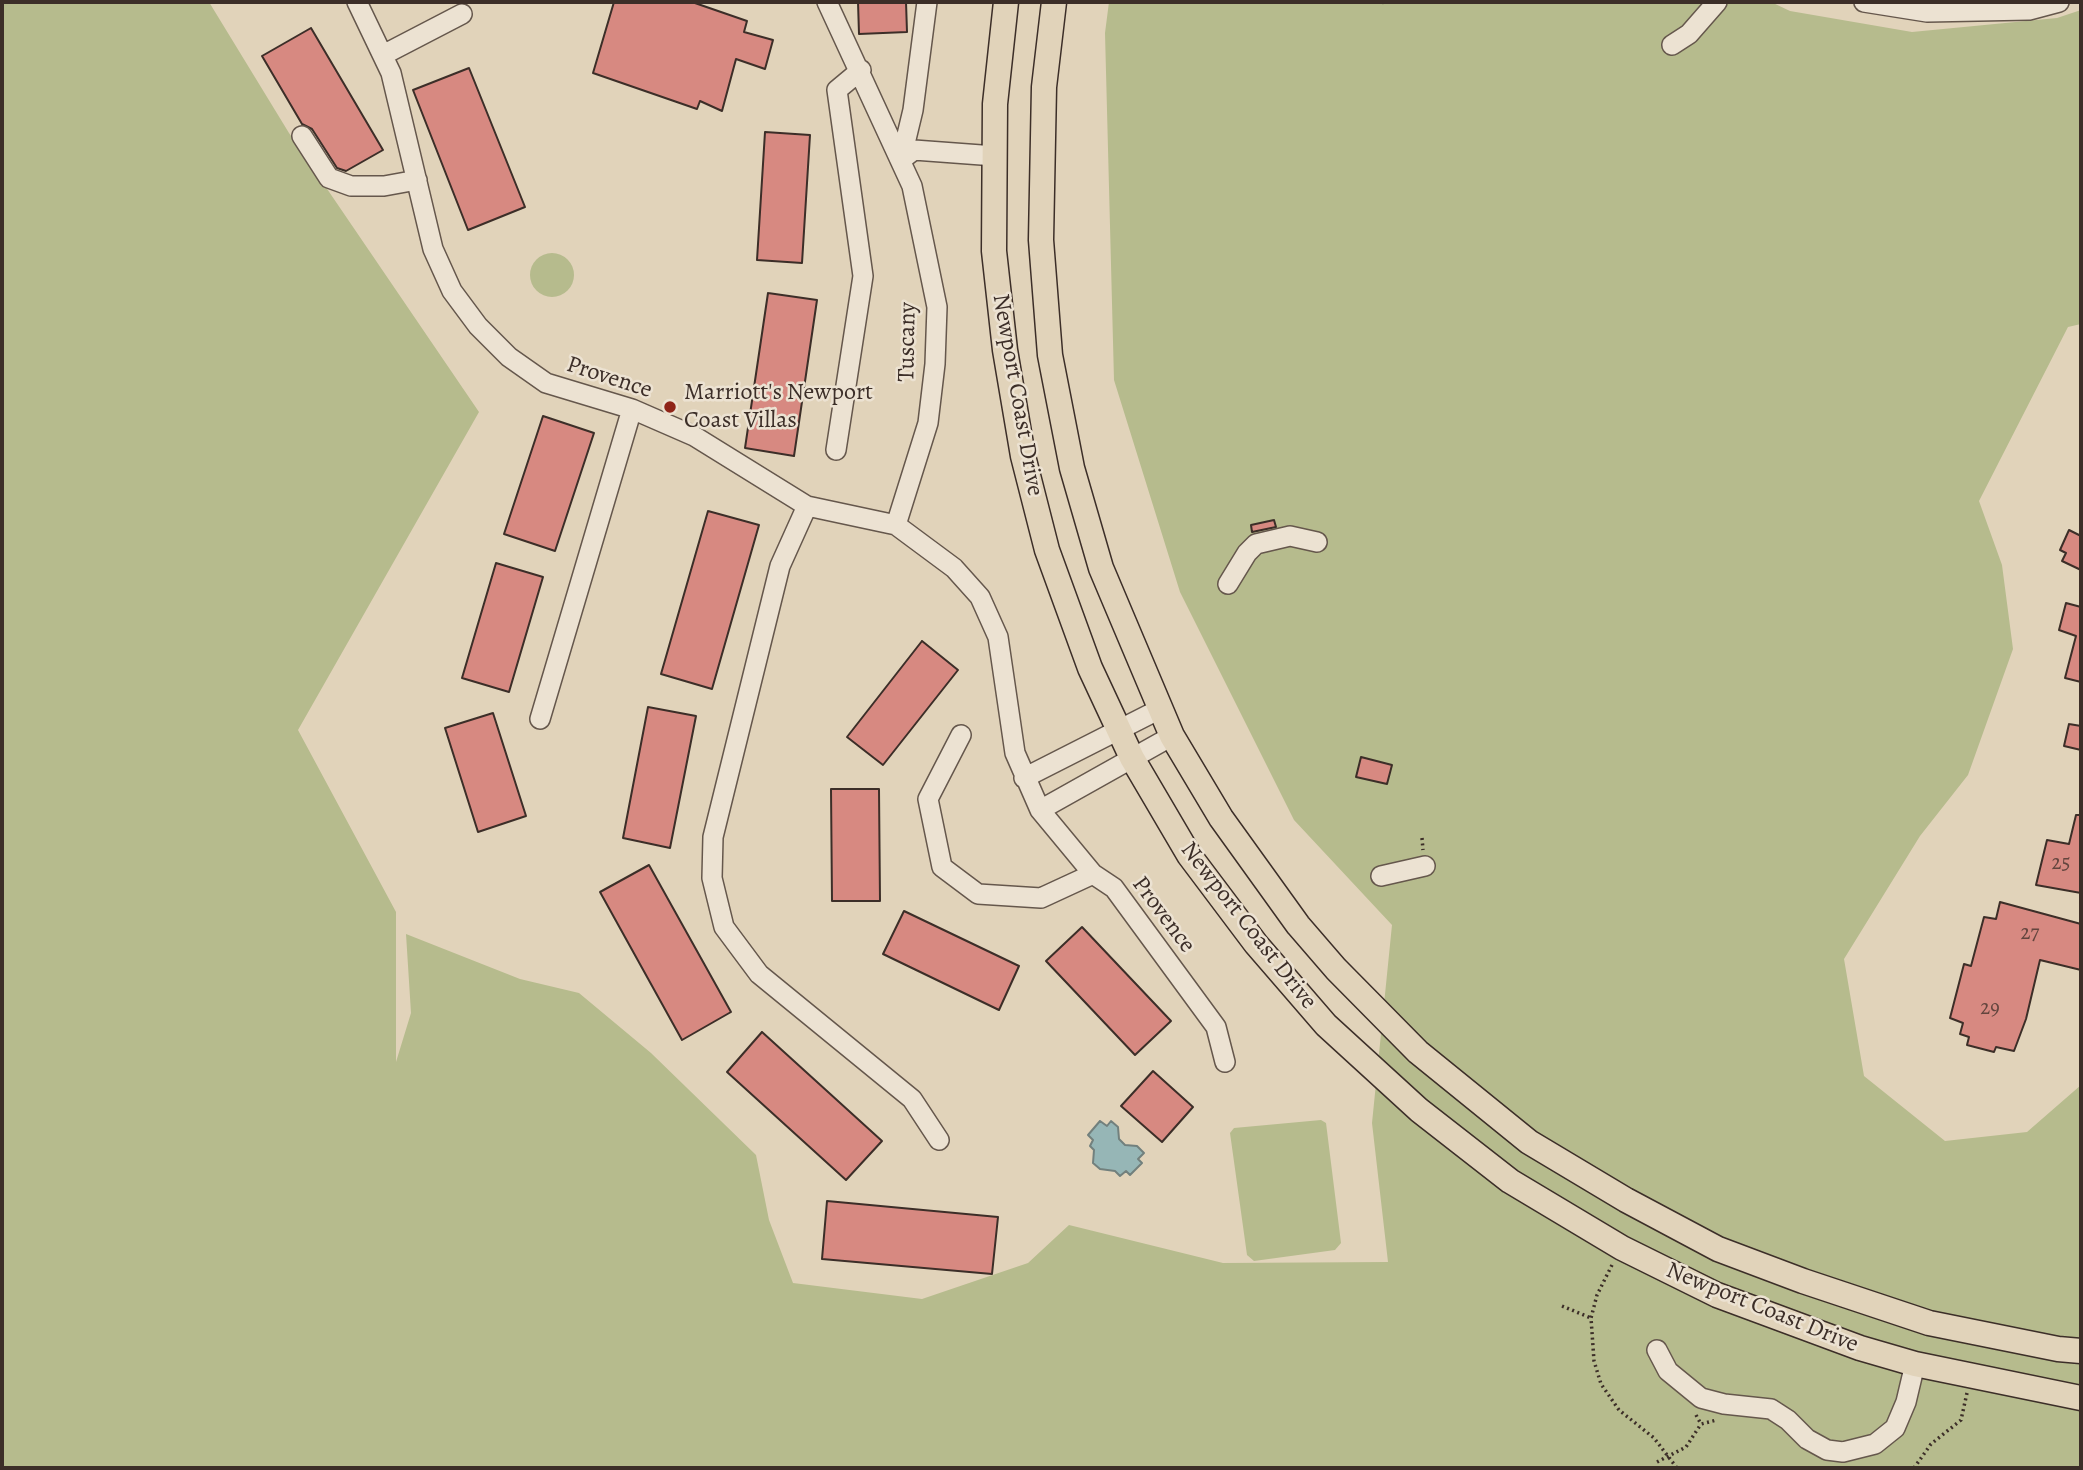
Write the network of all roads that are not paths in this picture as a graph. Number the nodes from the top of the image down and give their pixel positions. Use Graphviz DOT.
graph roads {
  1 [pos="357,2"];
  2 [pos="828,2"];
  3 [pos="927,2"];
  4 [pos="1006,2"];
  5 [pos="1054,2"];
  6 [pos="1717,2"];
  7 [pos="1864,2"];
  8 [pos="2059,2"];
  9 [pos="462,14"];
  10 [pos="1672,46"];
  11 [pos="383,55"];
  12 [pos="861,70"];
  13 [pos="302,136"];
  14 [pos="995,156"];
  15 [pos="901,160"];
  16 [pos="416,180"];
  17 [pos="632,409"];
  18 [pos="836,450"];
  19 [pos="807,506"];
  20 [pos="896,525"];
  21 [pos="1317,542"];
  22 [pos="1228,584"];
  23 [pos="1160,709"];
  24 [pos="540,719"];
  25 [pos="1119,730"];
  26 [pos="961,735"];
  27 [pos="1172,736"];
  28 [pos="1132,758"];
  29 [pos="1024,778"];
  30 [pos="1040,810"];
  31 [pos="1424,860"];
  32 [pos="1093,874"];
  33 [pos="1381,876"];
  34 [pos="1225,1062"];
  35 [pos="939,1140"];
  36 [pos="1657,1350"];
  37 [pos="2081,1351"];
  38 [pos="1915,1364"];
  39 [pos="2081,1398"];
  1 -- 11 [label="street, Provence"];
  2 -- 12 [label="street, Tuscany"];
  3 -- 15 [label="street"];
  4 -- 14 [label="main road, Newport Coast Drive"];
  5 -- 23 [label="main road, Newport Coast Drive"];
  6 -- 10 [label="street"];
  7 -- 8 [label="street"];
  9 -- 11 [label="street"];
  11 -- 16 [label="street, Provence"];
  12 -- 15 [label="street, Tuscany"];
  12 -- 18 [label="street"];
  13 -- 16 [label="street"];
  14 -- 15 [label="street"];
  14 -- 25 [label="main road, Newport Coast Drive"];
  15 -- 20 [label="street, Tuscany"];
  16 -- 17 [label="street, Provence"];
  17 -- 19 [label="street, Provence"];
  17 -- 24 [label="street"];
  19 -- 20 [label="street, Provence"];
  19 -- 35 [label="street"];
  20 -- 29 [label="street, Provence"];
  21 -- 22 [label="street"];
  23 -- 25 [label="street"];
  23 -- 27 [label="main road, Newport Coast Drive"];
  25 -- 28 [label="main road, Newport Coast Drive"];
  25 -- 29 [label="street"];
  26 -- 32 [label="street"];
  27 -- 28 [label="street"];
  27 -- 37 [label="main road, Newport Coast Drive"];
  28 -- 30 [label="street"];
  28 -- 38 [label="main road, Newport Coast Drive"];
  29 -- 30 [label="street, Provence"];
  30 -- 32 [label="street, Provence"];
  31 -- 33 [label="street"];
  32 -- 34 [label="street, Provence"];
  36 -- 38 [label="street"];
  38 -- 39 [label="main road, Newport Coast Drive"];
}
